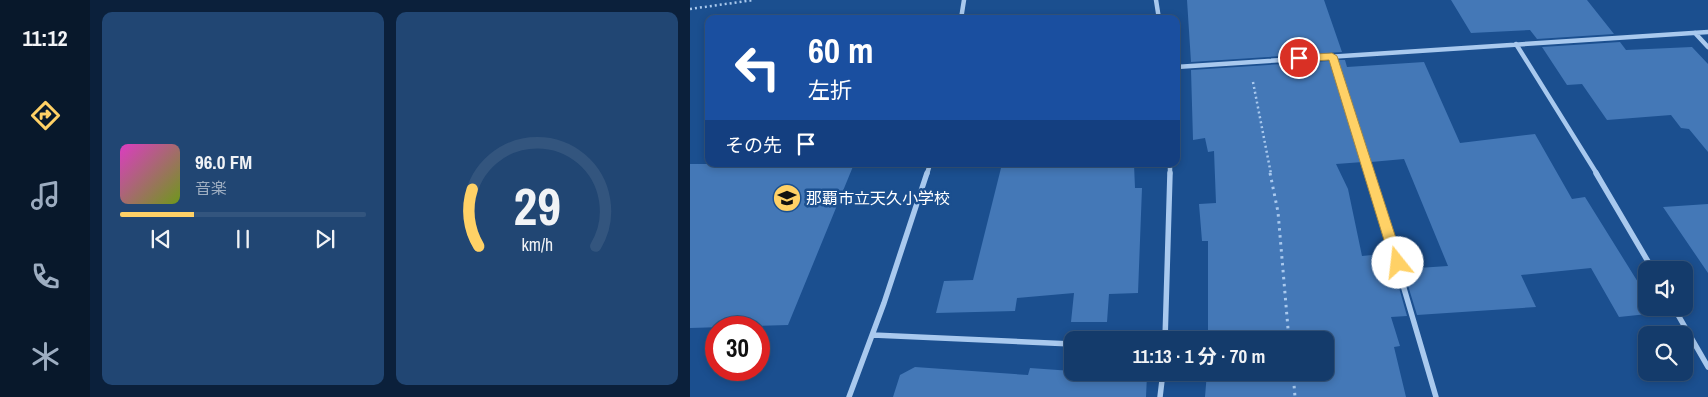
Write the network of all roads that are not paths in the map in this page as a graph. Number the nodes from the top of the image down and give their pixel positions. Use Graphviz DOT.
graph roads {
  1 [pos="964,0"];
  2 [pos="1156,0"];
  3 [pos="962,15"];
  4 [pos="1158,15"];
  5 [pos="1708,32"];
  6 [pos="1696,33"];
  7 [pos="1516,44"];
  8 [pos="1708,46"];
  9 [pos="1332,56"];
  10 [pos="1180,67"];
  11 [pos="929,167"];
  12 [pos="1170,167"];
  13 [pos="1648,261"];
  14 [pos="1679,316"];
  15 [pos="1166,331"];
  16 [pos="873,335"];
  17 [pos="1064,344"];
  18 [pos="1708,367"];
  19 [pos="1161,381"];
  20 [pos="849,397"];
  21 [pos="1160,397"];
  22 [pos="1436,397"];
  1 -- 3 [label="street"];
  2 -- 4 [label="street"];
  5 -- 6 [label="street"];
  6 -- 7 [label="street"];
  6 -- 8 [label="street"];
  7 -- 9 [label="street"];
  7 -- 13 [label="street"];
  9 -- 10 [label="street"];
  9 -- 22 [label="street"];
  11 -- 16 [label="street"];
  12 -- 15 [label="street"];
  14 -- 18 [label="street"];
  16 -- 17 [label="street"];
  16 -- 20 [label="street"];
  19 -- 21 [label="street"];
}
